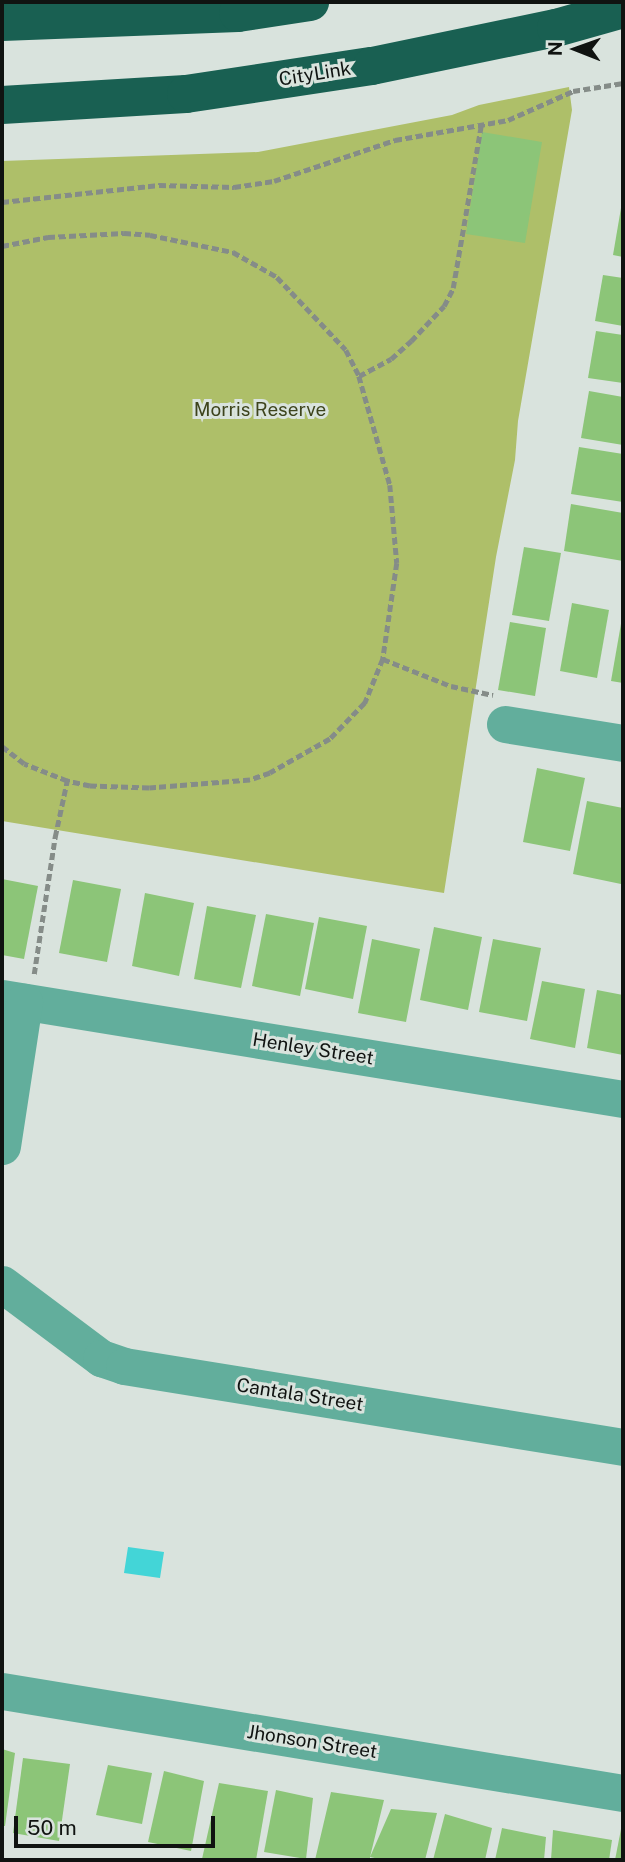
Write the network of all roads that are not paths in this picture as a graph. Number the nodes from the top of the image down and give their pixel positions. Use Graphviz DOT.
graph roads {
  1 [pos="310,2"];
  2 [pos="623,9"];
  3 [pos="2,22"];
  4 [pos="2,105"];
  5 [pos="503,711"];
  6 [pos="623,743"];
  7 [pos="20,992"];
  8 [pos="623,1099"];
  9 [pos="2,1146"];
  10 [pos="2,1284"];
  11 [pos="623,1447"];
  12 [pos="2,1691"];
  13 [pos="623,1793"];
  1 -- 3 [label="highway"];
  2 -- 4 [label="highway, CityLink"];
  5 -- 6 [label="street"];
  7 -- 8 [label="street, Henley Street"];
  7 -- 9 [label="street"];
  10 -- 11 [label="street, Cantala Street"];
  12 -- 13 [label="street, Jhonson Street"];
}
